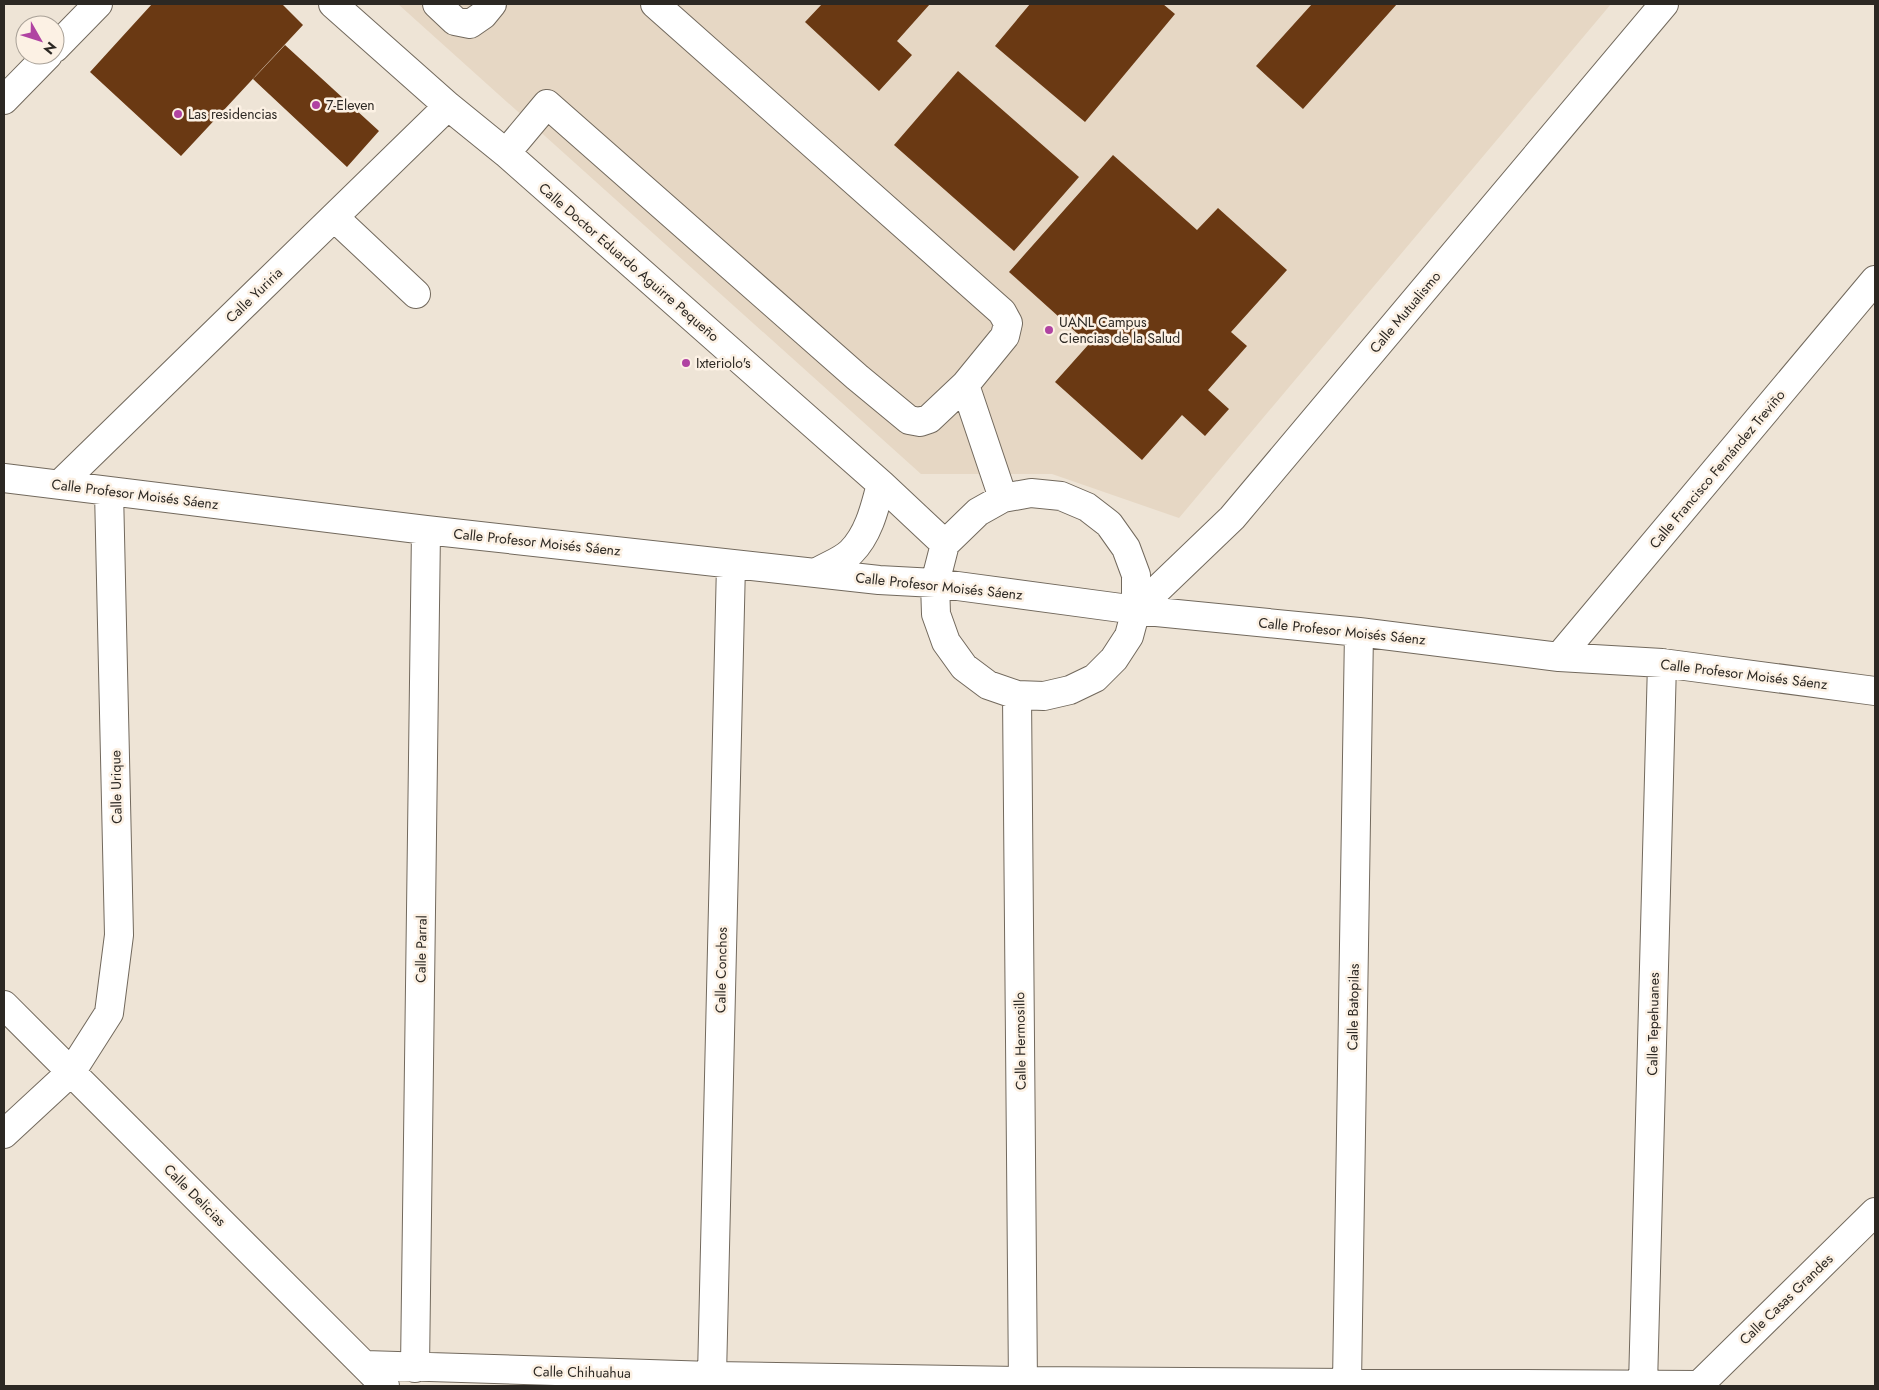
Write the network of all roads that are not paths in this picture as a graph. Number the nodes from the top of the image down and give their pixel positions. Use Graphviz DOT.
graph roads {
  1 [pos="98,4"];
  2 [pos="333,4"];
  3 [pos="437,4"];
  4 [pos="492,4"];
  5 [pos="655,4"];
  6 [pos="1664,4"];
  7 [pos="65,38"];
  8 [pos="38,65"];
  9 [pos="4,100"];
  10 [pos="448,106"];
  11 [pos="506,153"];
  12 [pos="334,217"];
  13 [pos="1871,292"];
  14 [pos="416,294"];
  15 [pos="965,385"];
  16 [pos="4,478"];
  17 [pos="60,484"];
  18 [pos="881,484"];
  19 [pos="109,490"];
  20 [pos="1003,498"];
  21 [pos="426,530"];
  22 [pos="945,544"];
  23 [pos="731,564"];
  24 [pos="817,572"];
  25 [pos="935,583"];
  26 [pos="1136,610"];
  27 [pos="1359,632"];
  28 [pos="1558,657"];
  29 [pos="1662,663"];
  30 [pos="1875,691"];
  31 [pos="1017,695"];
  32 [pos="4,1004"];
  33 [pos="72,1071"];
  34 [pos="4,1134"];
  35 [pos="1875,1212"];
  36 [pos="365,1366"];
  37 [pos="415,1368"];
  38 [pos="712,1376"];
  39 [pos="1347,1383"];
  40 [pos="1023,1384"];
  41 [pos="1643,1385"];
  42 [pos="385,1386"];
  43 [pos="1698,1386"];
  1 -- 7 [label="street"];
  2 -- 10 [label="street, Calle Doctor Eduardo Aguirre Pequeño"];
  3 -- 4 [label="street"];
  5 -- 15 [label="street"];
  6 -- 26 [label="street, Calle Mutualismo"];
  8 -- 9 [label="street"];
  10 -- 11 [label="street, Calle Doctor Eduardo Aguirre Pequeño"];
  10 -- 12 [label="street, Calle Yuriria"];
  11 -- 15 [label="street"];
  11 -- 18 [label="street, Calle Doctor Eduardo Aguirre Pequeño"];
  12 -- 14 [label="street"];
  12 -- 17 [label="street, Calle Yuriria"];
  13 -- 28 [label="street, Calle Francisco Fernández Treviño"];
  15 -- 20 [label="street"];
  16 -- 17 [label="street, Calle Profesor Moisés Sáenz"];
  17 -- 19 [label="street, Calle Profesor Moisés Sáenz"];
  18 -- 22 [label="street, Calle Doctor Eduardo Aguirre Pequeño"];
  18 -- 24 [label="street"];
  19 -- 21 [label="street, Calle Profesor Moisés Sáenz"];
  19 -- 33 [label="street, Calle Urique"];
  20 -- 22 [label="street"];
  20 -- 26 [label="street"];
  21 -- 23 [label="street, Calle Profesor Moisés Sáenz"];
  21 -- 37 [label="street, Calle Parral"];
  22 -- 25 [label="street"];
  23 -- 24 [label="street, Calle Profesor Moisés Sáenz"];
  23 -- 38 [label="street, Calle Conchos"];
  24 -- 25 [label="street, Calle Profesor Moisés Sáenz"];
  25 -- 26 [label="street, Calle Profesor Moisés Sáenz"];
  25 -- 31 [label="street"];
  26 -- 27 [label="street, Calle Profesor Moisés Sáenz"];
  26 -- 31 [label="street"];
  27 -- 28 [label="street, Calle Profesor Moisés Sáenz"];
  27 -- 39 [label="street, Calle Batopilas"];
  28 -- 29 [label="street, Calle Profesor Moisés Sáenz"];
  29 -- 30 [label="street, Calle Profesor Moisés Sáenz"];
  29 -- 41 [label="street, Calle Tepehuanes"];
  31 -- 40 [label="street, Calle Hermosillo"];
  32 -- 33 [label="street, Calle Delicias"];
  33 -- 34 [label="street, Calle Urique"];
  33 -- 36 [label="street, Calle Delicias"];
  35 -- 43 [label="street, Calle Casas Grandes"];
  36 -- 37 [label="street, Calle Chihuahua"];
  36 -- 42 [label="street, Calle Delicias"];
  37 -- 38 [label="street, Calle Chihuahua"];
  38 -- 40 [label="street, Calle Chihuahua"];
  39 -- 40 [label="street, Calle Chihuahua"];
  39 -- 41 [label="street, Calle Chihuahua"];
  41 -- 43 [label="street, Calle Chihuahua"];
}
